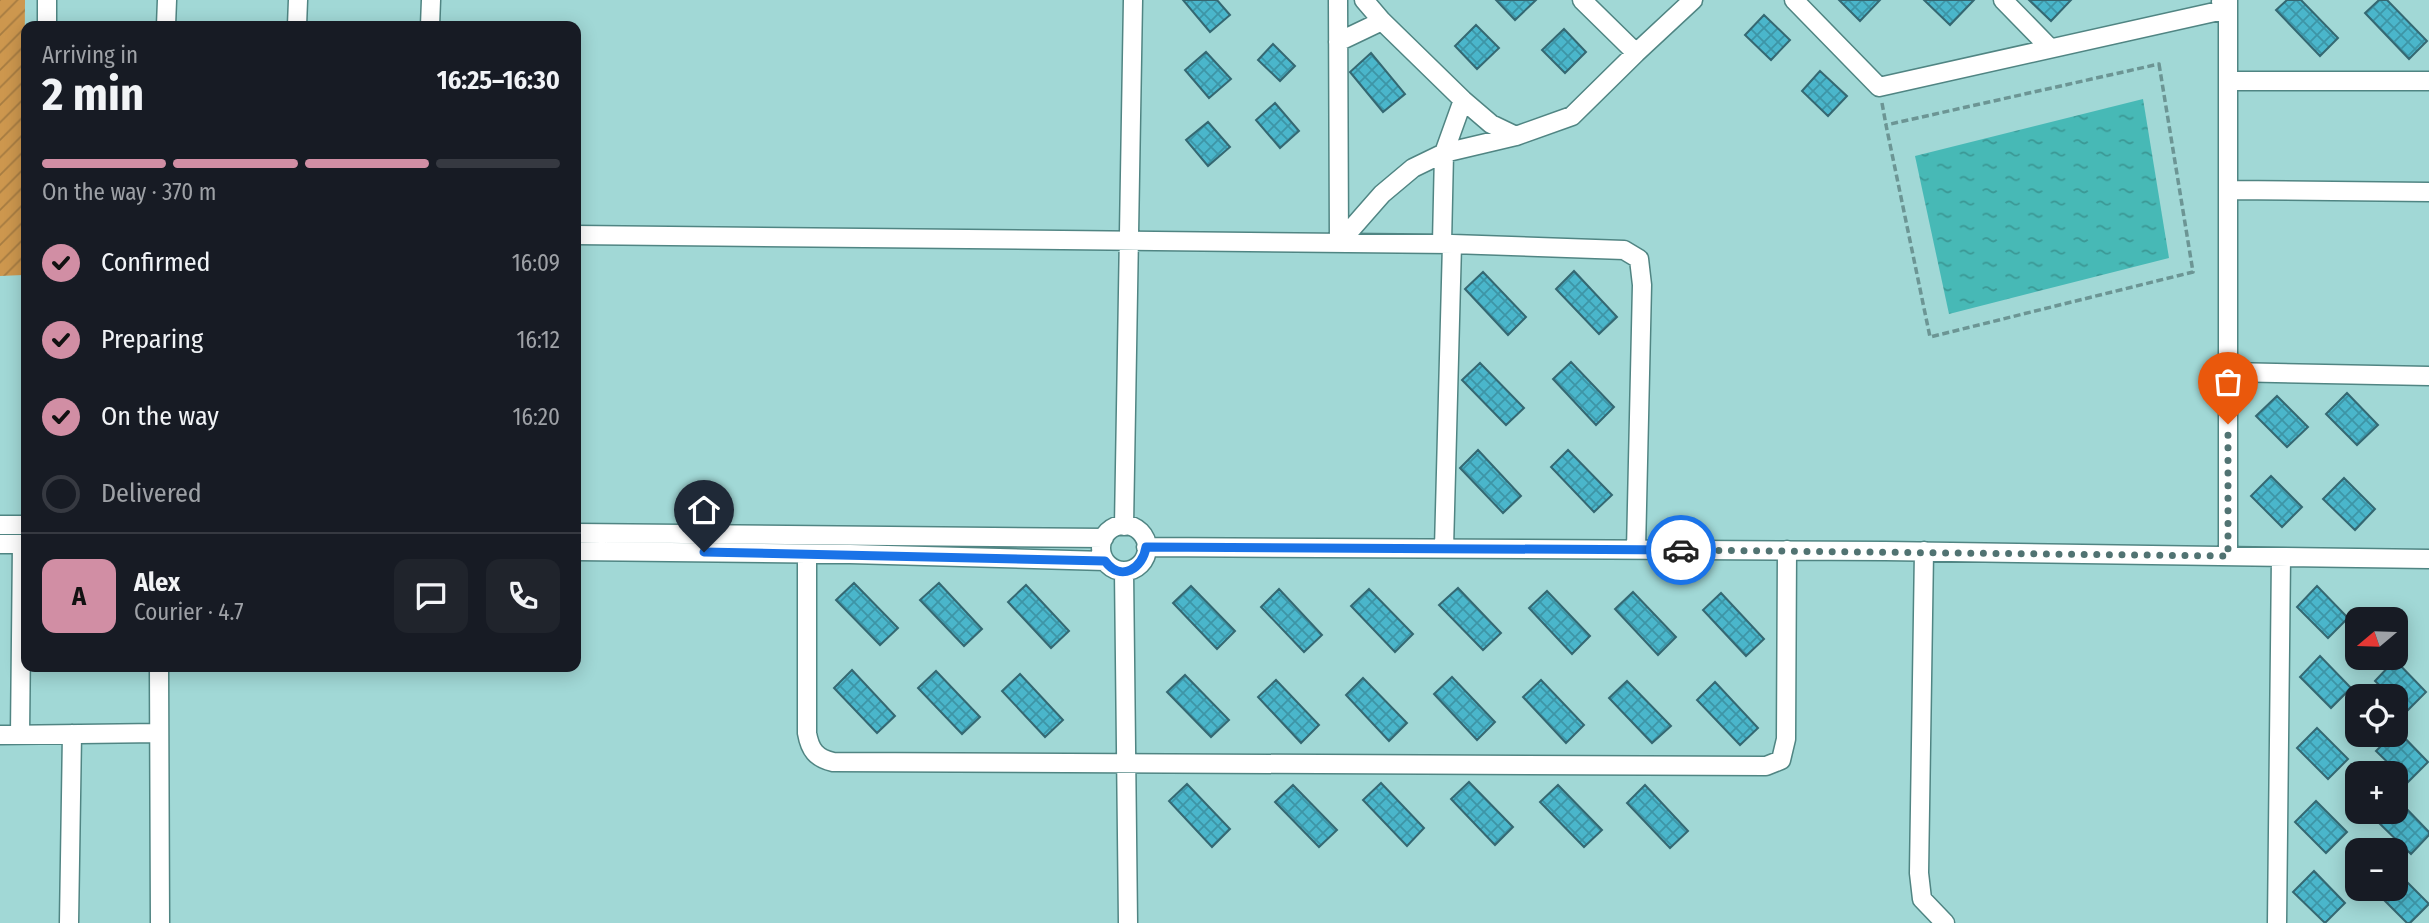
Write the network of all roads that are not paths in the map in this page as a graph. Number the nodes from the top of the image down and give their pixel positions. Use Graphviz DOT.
graph roads {
  1 [pos="47,0"];
  2 [pos="167,0"];
  3 [pos="298,0"];
  4 [pos="431,0"];
  5 [pos="1133,0"];
  6 [pos="1338,0"];
  7 [pos="1364,0"];
  8 [pos="1582,0"];
  9 [pos="1693,0"];
  10 [pos="1794,0"];
  11 [pos="2003,0"];
  12 [pos="2225,3"];
  13 [pos="47,21"];
  14 [pos="166,21"];
  15 [pos="298,21"];
  16 [pos="430,21"];
  17 [pos="1382,22"];
  18 [pos="1338,42"];
  19 [pos="2049,47"];
  20 [pos="1636,53"];
  21 [pos="2429,81"];
  22 [pos="2228,82"];
  23 [pos="1463,100"];
  24 [pos="1516,136"];
  25 [pos="1444,153"];
  26 [pos="2228,190"];
  27 [pos="2429,192"];
  28 [pos="581,235"];
  29 [pos="1129,241"];
  30 [pos="1339,243"];
  31 [pos="1447,244"];
  32 [pos="2228,372"];
  33 [pos="2429,376"];
  34 [pos="0,524"];
  35 [pos="21,525"];
  36 [pos="1124,526"];
  37 [pos="581,533"];
  38 [pos="1104,538"];
  39 [pos="0,544"];
  40 [pos="21,544"];
  41 [pos="1146,547"];
  42 [pos="1444,548"];
  43 [pos="1636,550"];
  44 [pos="1787,550"];
  45 [pos="581,551"];
  46 [pos="1924,551"];
  47 [pos="807,554"];
  48 [pos="2228,556"];
  49 [pos="2281,557"];
  50 [pos="2429,559"];
  51 [pos="1105,561"];
  52 [pos="1125,571"];
  53 [pos="21,672"];
  54 [pos="159,672"];
  55 [pos="159,733"];
  56 [pos="0,734"];
  57 [pos="20,734"];
  58 [pos="72,734"];
  59 [pos="1126,762"];
  60 [pos="69,923"];
  61 [pos="160,923"];
  62 [pos="1128,923"];
  63 [pos="1945,923"];
  64 [pos="2277,923"];
  1 -- 13 [label="street"];
  2 -- 14 [label="street"];
  3 -- 15 [label="street"];
  4 -- 16 [label="street"];
  5 -- 29 [label="street"];
  6 -- 18 [label="street"];
  7 -- 17 [label="street"];
  8 -- 20 [label="street"];
  9 -- 20 [label="street"];
  10 -- 19 [label="street"];
  11 -- 19 [label="street"];
  12 -- 19 [label="street"];
  12 -- 22 [label="street"];
  17 -- 18 [label="street"];
  17 -- 23 [label="street"];
  18 -- 30 [label="street"];
  20 -- 24 [label="street"];
  21 -- 22 [label="street"];
  22 -- 26 [label="street"];
  23 -- 24 [label="street"];
  23 -- 25 [label="street"];
  24 -- 25 [label="street"];
  25 -- 30 [label="street"];
  25 -- 31 [label="street"];
  26 -- 27 [label="street"];
  26 -- 32 [label="street"];
  28 -- 29 [label="street"];
  29 -- 30 [label="street"];
  29 -- 36 [label="street"];
  30 -- 31 [label="street"];
  31 -- 42 [label="street"];
  31 -- 43 [label="street"];
  32 -- 33 [label="street"];
  32 -- 48 [label="street"];
  34 -- 35 [label="street"];
  36 -- 38 [label="street"];
  36 -- 41 [label="street"];
  37 -- 38 [label="street"];
  38 -- 51 [label="street"];
  39 -- 40 [label="street"];
  41 -- 42 [label="street"];
  41 -- 52 [label="street"];
  42 -- 43 [label="street"];
  43 -- 44 [label="street"];
  44 -- 46 [label="street"];
  44 -- 59 [label="street"];
  45 -- 47 [label="street"];
  46 -- 48 [label="street"];
  46 -- 63 [label="street"];
  47 -- 51 [label="street"];
  47 -- 59 [label="street"];
  48 -- 49 [label="street"];
  49 -- 50 [label="street"];
  49 -- 64 [label="street"];
  51 -- 52 [label="street"];
  52 -- 59 [label="street"];
  53 -- 57 [label="street"];
  54 -- 55 [label="street"];
  55 -- 58 [label="street"];
  55 -- 61 [label="street"];
  56 -- 57 [label="street"];
  57 -- 58 [label="street"];
  58 -- 60 [label="street"];
  59 -- 62 [label="street"];
}
